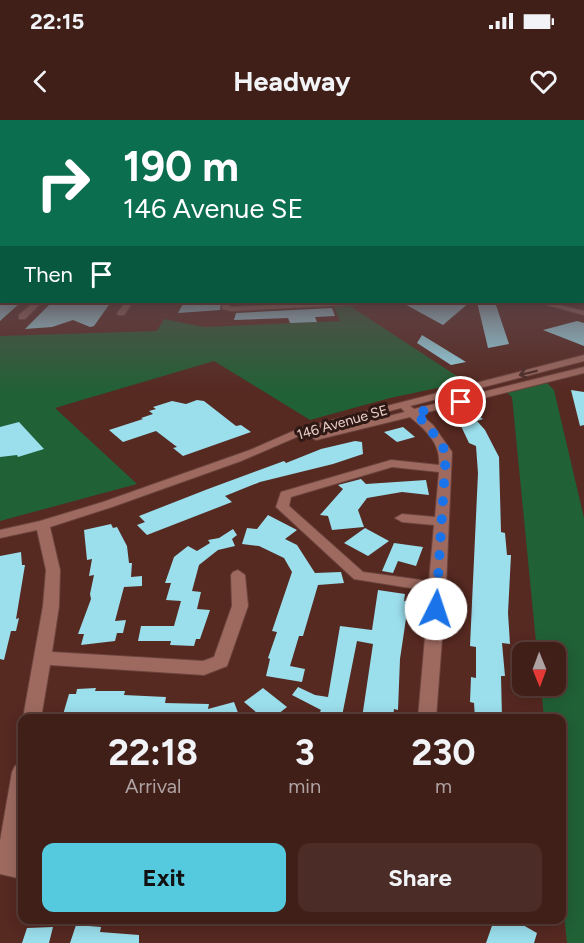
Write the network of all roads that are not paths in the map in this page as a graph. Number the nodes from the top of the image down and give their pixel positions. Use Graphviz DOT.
graph roads {
  1 [pos="25,314"];
  2 [pos="22,317"];
  3 [pos="584,358"];
  4 [pos="581,373"];
  5 [pos="409,409"];
  6 [pos="446,469"];
  7 [pos="402,518"];
  8 [pos="442,522"];
  9 [pos="44,525"];
  10 [pos="0,534"];
  11 [pos="237,575"];
  12 [pos="438,587"];
  13 [pos="42,658"];
  14 [pos="33,714"];
  15 [pos="427,714"];
  16 [pos="18,797"];
  17 [pos="18,867"];
  1 -- 2 [label="street"];
  3 -- 5 [label="street, 146 Avenue SE, one-way"];
  4 -- 5 [label="street, 146 Avenue SE"];
  5 -- 6 [label="street"];
  5 -- 9 [label="street, 146 Avenue SE"];
  6 -- 8 [label="street"];
  6 -- 12 [label="street"];
  7 -- 8 [label="street"];
  8 -- 12 [label="street"];
  9 -- 10 [label="street, 146 Avenue SE"];
  9 -- 13 [label="street"];
  11 -- 13 [label="street"];
  12 -- 15 [label="street"];
  13 -- 14 [label="street"];
  16 -- 17 [label="street"];
}
